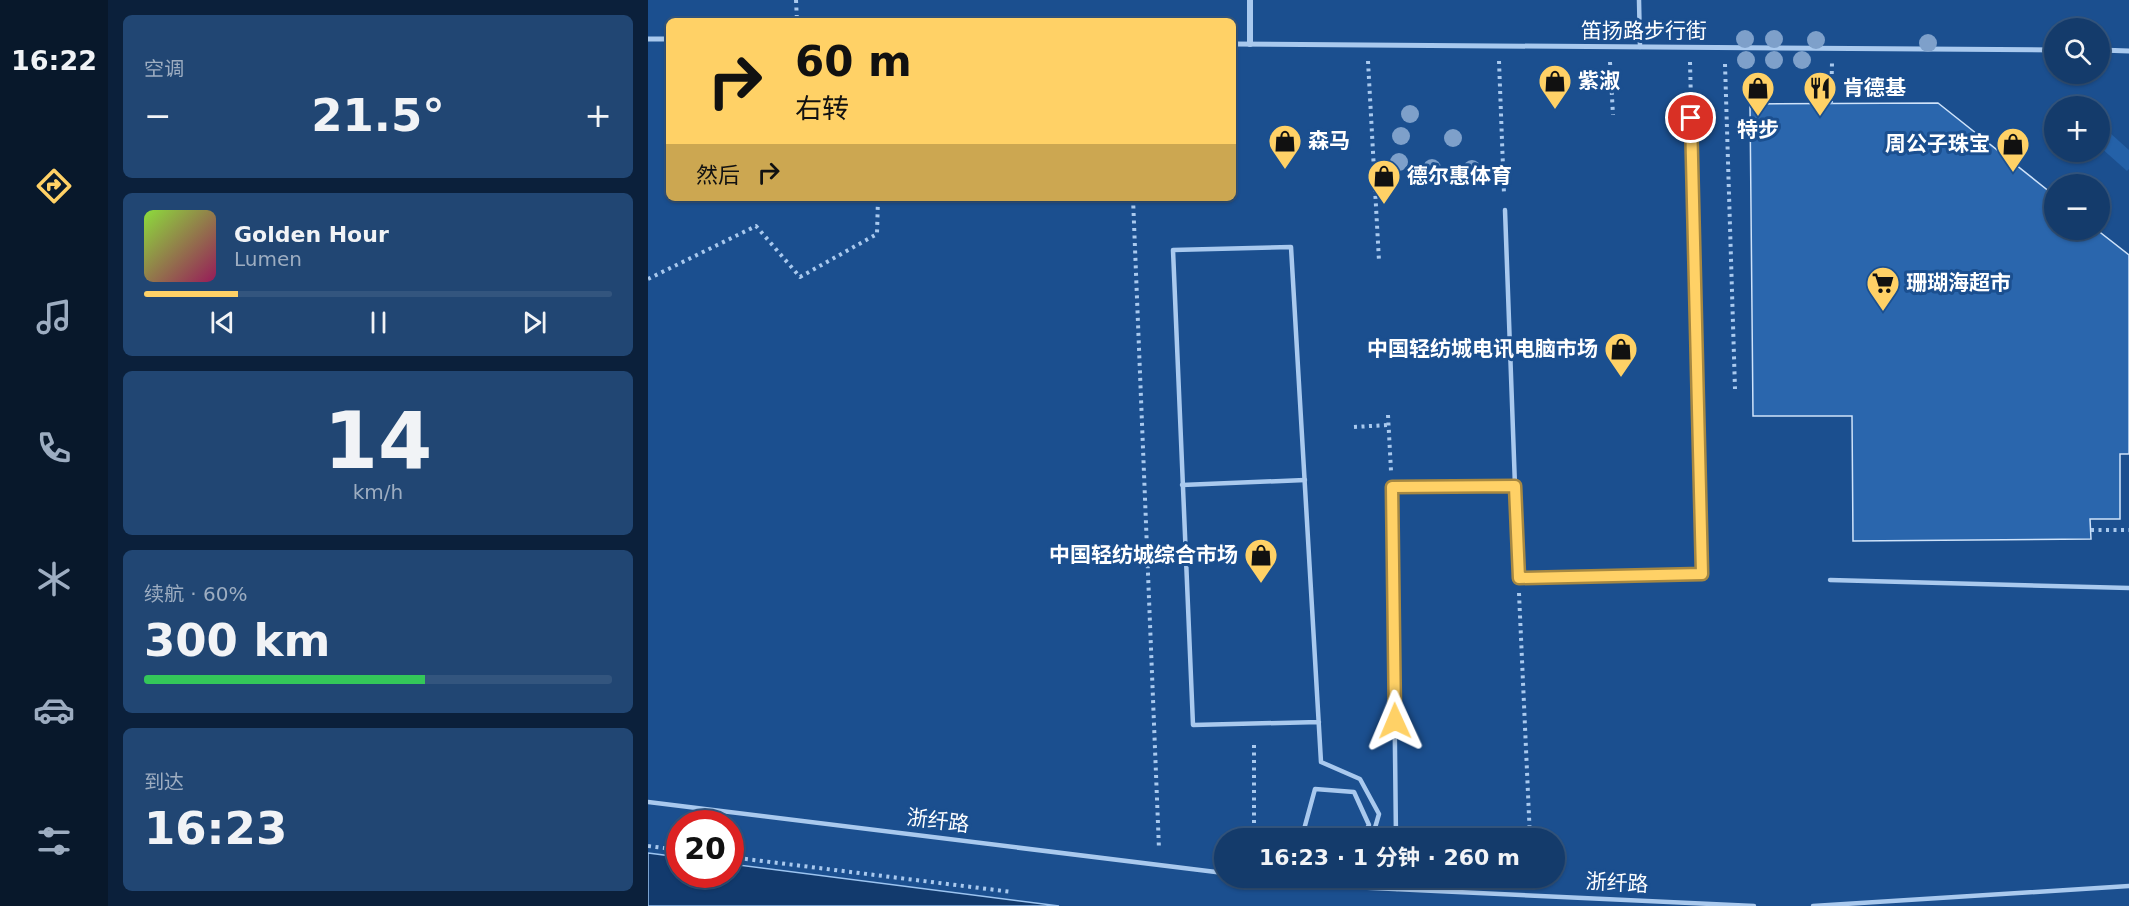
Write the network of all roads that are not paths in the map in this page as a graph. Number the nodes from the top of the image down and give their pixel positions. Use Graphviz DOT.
graph roads {
  1 [pos="1250,0"];
  2 [pos="1639,0"];
  3 [pos="648,39"];
  4 [pos="666,39"];
  5 [pos="1236,44"];
  6 [pos="1250,44"];
  7 [pos="1640,47"];
  8 [pos="2044,50"];
  9 [pos="2110,50"];
  10 [pos="2129,51"];
  11 [pos="1691,118"];
  12 [pos="1505,210"];
  13 [pos="1305,480"];
  14 [pos="1182,485"];
  15 [pos="1515,486"];
  16 [pos="1830,580"];
  17 [pos="2129,588"];
  18 [pos="1319,722"];
  19 [pos="648,802"];
  20 [pos="1304,828"];
  21 [pos="1367,828"];
  22 [pos="1375,828"];
  23 [pos="1396,828"];
  24 [pos="1214,872"];
  25 [pos="2129,886"];
  26 [pos="1375,888"];
  27 [pos="1397,889"];
  28 [pos="1754,906"];
  29 [pos="1814,906"];
  1 -- 6 [label="street"];
  2 -- 7 [label="lane"];
  3 -- 4 [label="street"];
  5 -- 6 [label="street, 笛扬路步行街"];
  6 -- 7 [label="street, 笛扬路步行街"];
  7 -- 8 [label="street, 笛扬路步行街"];
  9 -- 10 [label="street"];
  11 -- 15 [label="lane"];
  12 -- 15 [label="lane"];
  13 -- 14 [label="lane"];
  13 -- 14 [label="lane"];
  13 -- 18 [label="lane"];
  14 -- 18 [label="lane"];
  15 -- 23 [label="lane"];
  16 -- 17 [label="lane"];
  18 -- 22 [label="lane"];
  19 -- 24 [label="lane, 浙纤路"];
  20 -- 21 [label="lane"];
  25 -- 29 [label="lane"];
  26 -- 27 [label="lane, 浙纤路"];
  27 -- 28 [label="lane, 浙纤路"];
}
